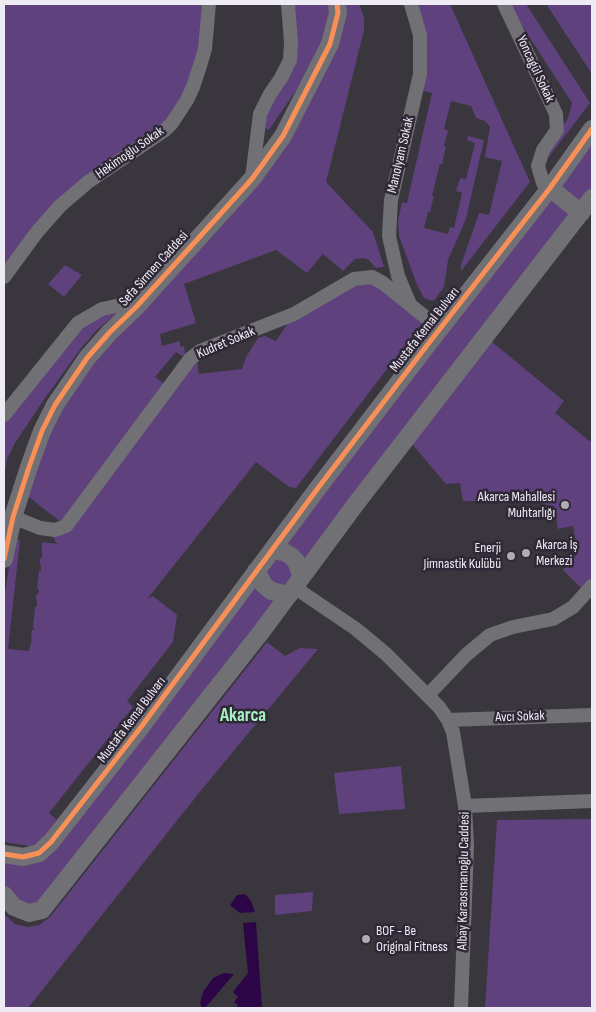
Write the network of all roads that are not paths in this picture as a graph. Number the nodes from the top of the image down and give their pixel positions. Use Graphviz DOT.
graph roads {
  1 [pos="209,4"];
  2 [pos="288,4"];
  3 [pos="337,4"];
  4 [pos="411,4"];
  5 [pos="504,4"];
  6 [pos="592,129"];
  7 [pos="252,178"];
  8 [pos="550,188"];
  9 [pos="592,198"];
  10 [pos="580,213"];
  11 [pos="4,277"];
  12 [pos="137,306"];
  13 [pos="411,306"];
  14 [pos="440,329"];
  15 [pos="4,416"];
  16 [pos="8,523"];
  17 [pos="274,548"];
  18 [pos="4,559"];
  19 [pos="258,569"];
  20 [pos="295,586"];
  21 [pos="592,586"];
  22 [pos="428,695"];
  23 [pos="592,715"];
  24 [pos="448,720"];
  25 [pos="592,801"];
  26 [pos="465,806"];
  27 [pos="4,854"];
  28 [pos="4,895"];
  29 [pos="460,1008"];
  1 -- 11 [label="street, Hekimoğlu Sokak"];
  2 -- 7 [label="street"];
  3 -- 7 [label="street, Sefa Sirmen Caddesi"];
  4 -- 13 [label="street, Manolyam Sokak"];
  5 -- 8 [label="street, Yoncagül Sokak"];
  6 -- 8 [label="street, Mustafa Kemal Bulvarı"];
  7 -- 12 [label="street, Sefa Sirmen Caddesi"];
  8 -- 10 [label="street"];
  8 -- 14 [label="street, Mustafa Kemal Bulvarı"];
  9 -- 10 [label="street"];
  10 -- 20 [label="street"];
  12 -- 15 [label="street"];
  12 -- 16 [label="street, Sefa Sirmen Caddesi"];
  13 -- 14 [label="street, Kudret Sokak"];
  13 -- 16 [label="street, Kudret Sokak"];
  14 -- 17 [label="street, Mustafa Kemal Bulvarı"];
  16 -- 18 [label="street, Sefa Sirmen Caddesi"];
  17 -- 19 [label="street"];
  17 -- 20 [label="street"];
  19 -- 20 [label="street"];
  19 -- 27 [label="street, Mustafa Kemal Bulvarı"];
  20 -- 22 [label="street, Albay Karaosmanoğlu Caddesi"];
  20 -- 28 [label="street"];
  21 -- 22 [label="street"];
  22 -- 24 [label="street, Albay Karaosmanoğlu Caddesi"];
  23 -- 24 [label="street, Avcı Sokak"];
  24 -- 26 [label="street, Albay Karaosmanoğlu Caddesi"];
  25 -- 26 [label="street"];
  26 -- 29 [label="street, Albay Karaosmanoğlu Caddesi"];
}
